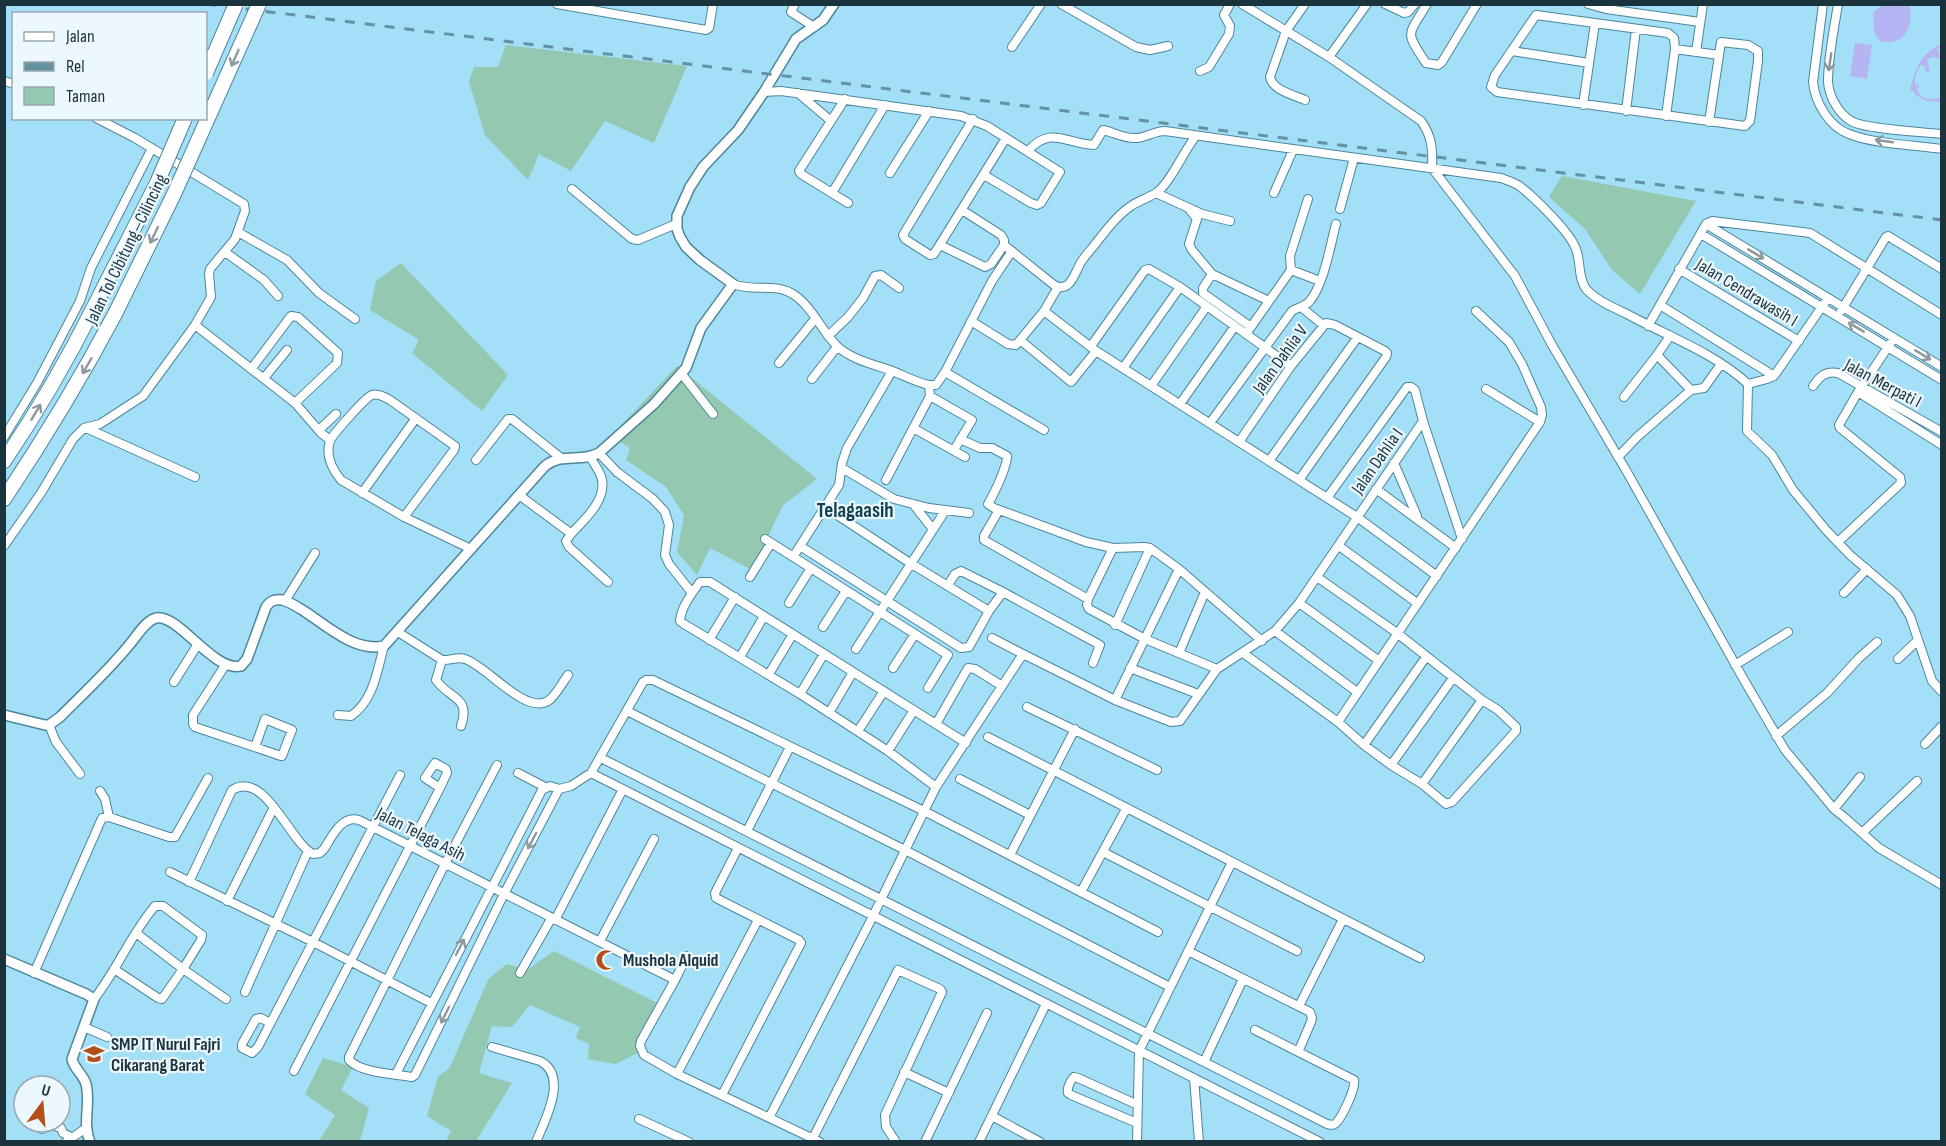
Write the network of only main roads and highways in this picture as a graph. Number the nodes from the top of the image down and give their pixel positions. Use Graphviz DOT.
graph roads {
  1 [pos="236,4"];
  2 [pos="259,4"];
  3 [pos="207,72"];
  4 [pos="184,120"];
  5 [pos="4,461"];
  6 [pos="4,499"];
  1 -- 3 [label="highway, bridge"];
  2 -- 6 [label="highway, Jalan Tol Cibitung–Cilincing, one-way, bridge"];
  5 -- 4 [label="highway, Jalan Tol Cibitung–Cilincing, one-way, bridge"];
}
